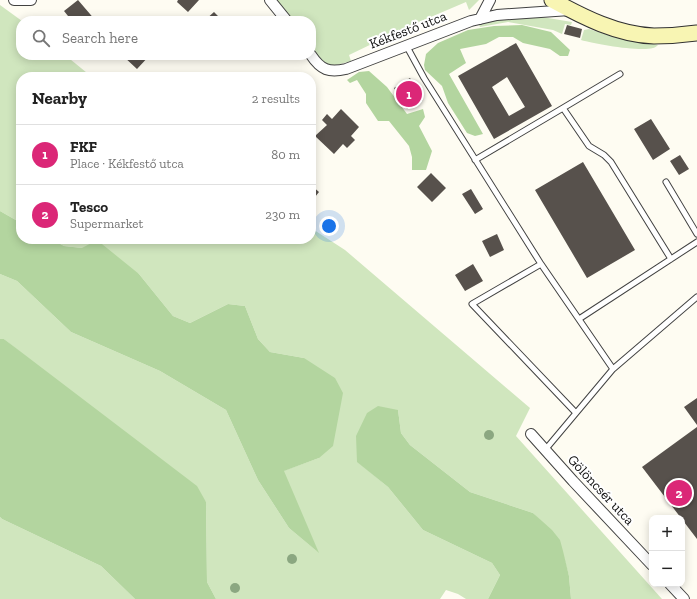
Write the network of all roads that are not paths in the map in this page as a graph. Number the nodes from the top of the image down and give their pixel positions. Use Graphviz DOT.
graph roads {
  1 [pos="16,0"];
  2 [pos="31,0"];
  3 [pos="270,0"];
  4 [pos="490,0"];
  5 [pos="552,0"];
  6 [pos="570,10"];
  7 [pos="283,16"];
  8 [pos="480,19"];
  9 [pos="697,33"];
  10 [pos="406,45"];
  11 [pos="314,60"];
  12 [pos="620,74"];
  13 [pos="563,108"];
  14 [pos="475,160"];
  15 [pos="666,182"];
  16 [pos="697,234"];
  17 [pos="697,242"];
  18 [pos="671,259"];
  19 [pos="541,264"];
  20 [pos="697,297"];
  21 [pos="579,319"];
  22 [pos="613,369"];
  23 [pos="576,413"];
  24 [pos="531,434"];
  25 [pos="546,450"];
  26 [pos="649,562"];
  27 [pos="673,587"];
  28 [pos="684,599"];
  1 -- 2 [label="street"];
  3 -- 7 [label="street"];
  4 -- 8 [label="street"];
  5 -- 6 [label="street"];
  6 -- 8 [label="street, Kékfestő utca"];
  6 -- 9 [label="street"];
  8 -- 10 [label="street, Kékfestő utca"];
  10 -- 11 [label="street, Kékfestő utca"];
  10 -- 14 [label="lane"];
  12 -- 13 [label="lane"];
  13 -- 14 [label="lane"];
  13 -- 18 [label="lane"];
  14 -- 19 [label="lane"];
  15 -- 16 [label="lane"];
  17 -- 18 [label="lane"];
  18 -- 21 [label="lane"];
  19 -- 21 [label="lane"];
  19 -- 23 [label="lane"];
  20 -- 22 [label="lane"];
  21 -- 22 [label="lane"];
  22 -- 23 [label="lane"];
  23 -- 25 [label="lane"];
  24 -- 25 [label="street, Gölöncsér utca"];
  25 -- 26 [label="street, Gölöncsér utca"];
  27 -- 28 [label="street"];
}
